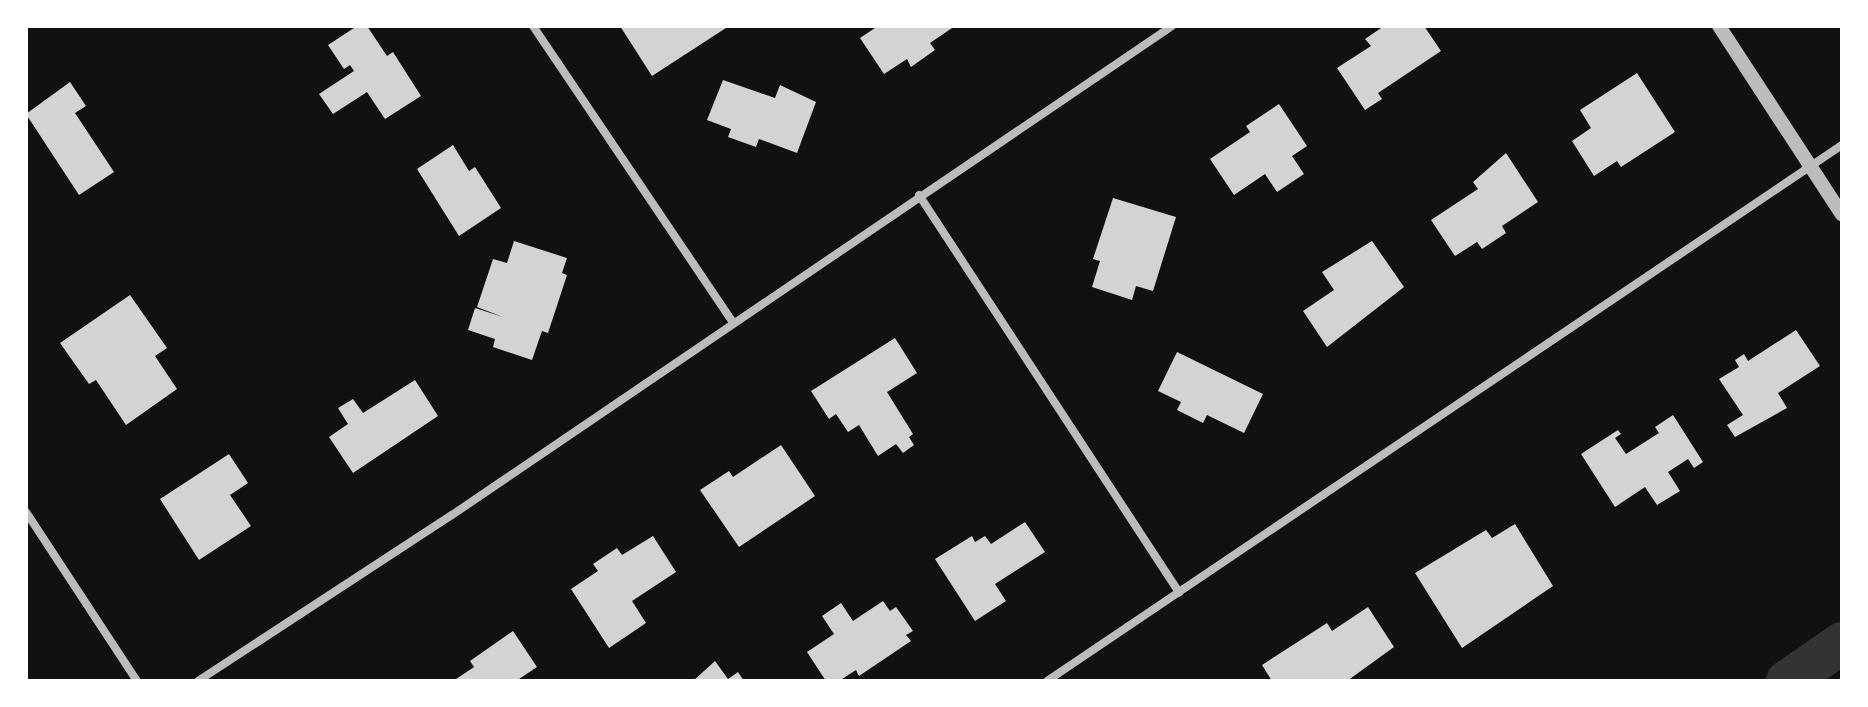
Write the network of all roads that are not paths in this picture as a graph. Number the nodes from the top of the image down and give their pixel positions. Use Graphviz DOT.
graph roads {
  1 [pos="533,26"];
  2 [pos="1172,26"];
  3 [pos="1719,26"];
  4 [pos="1842,145"];
  5 [pos="1810,165"];
  6 [pos="919,195"];
  7 [pos="1842,215"];
  8 [pos="733,323"];
  9 [pos="26,512"];
  10 [pos="1179,592"];
  11 [pos="137,681"];
  12 [pos="198,681"];
  13 [pos="1047,681"];
  1 -- 8 [label="street"];
  2 -- 6 [label="street"];
  3 -- 5 [label="street"];
  4 -- 5 [label="street"];
  5 -- 7 [label="street"];
  5 -- 10 [label="street"];
  6 -- 8 [label="street"];
  6 -- 10 [label="street"];
  8 -- 12 [label="street"];
  9 -- 11 [label="street"];
  10 -- 13 [label="street"];
}
